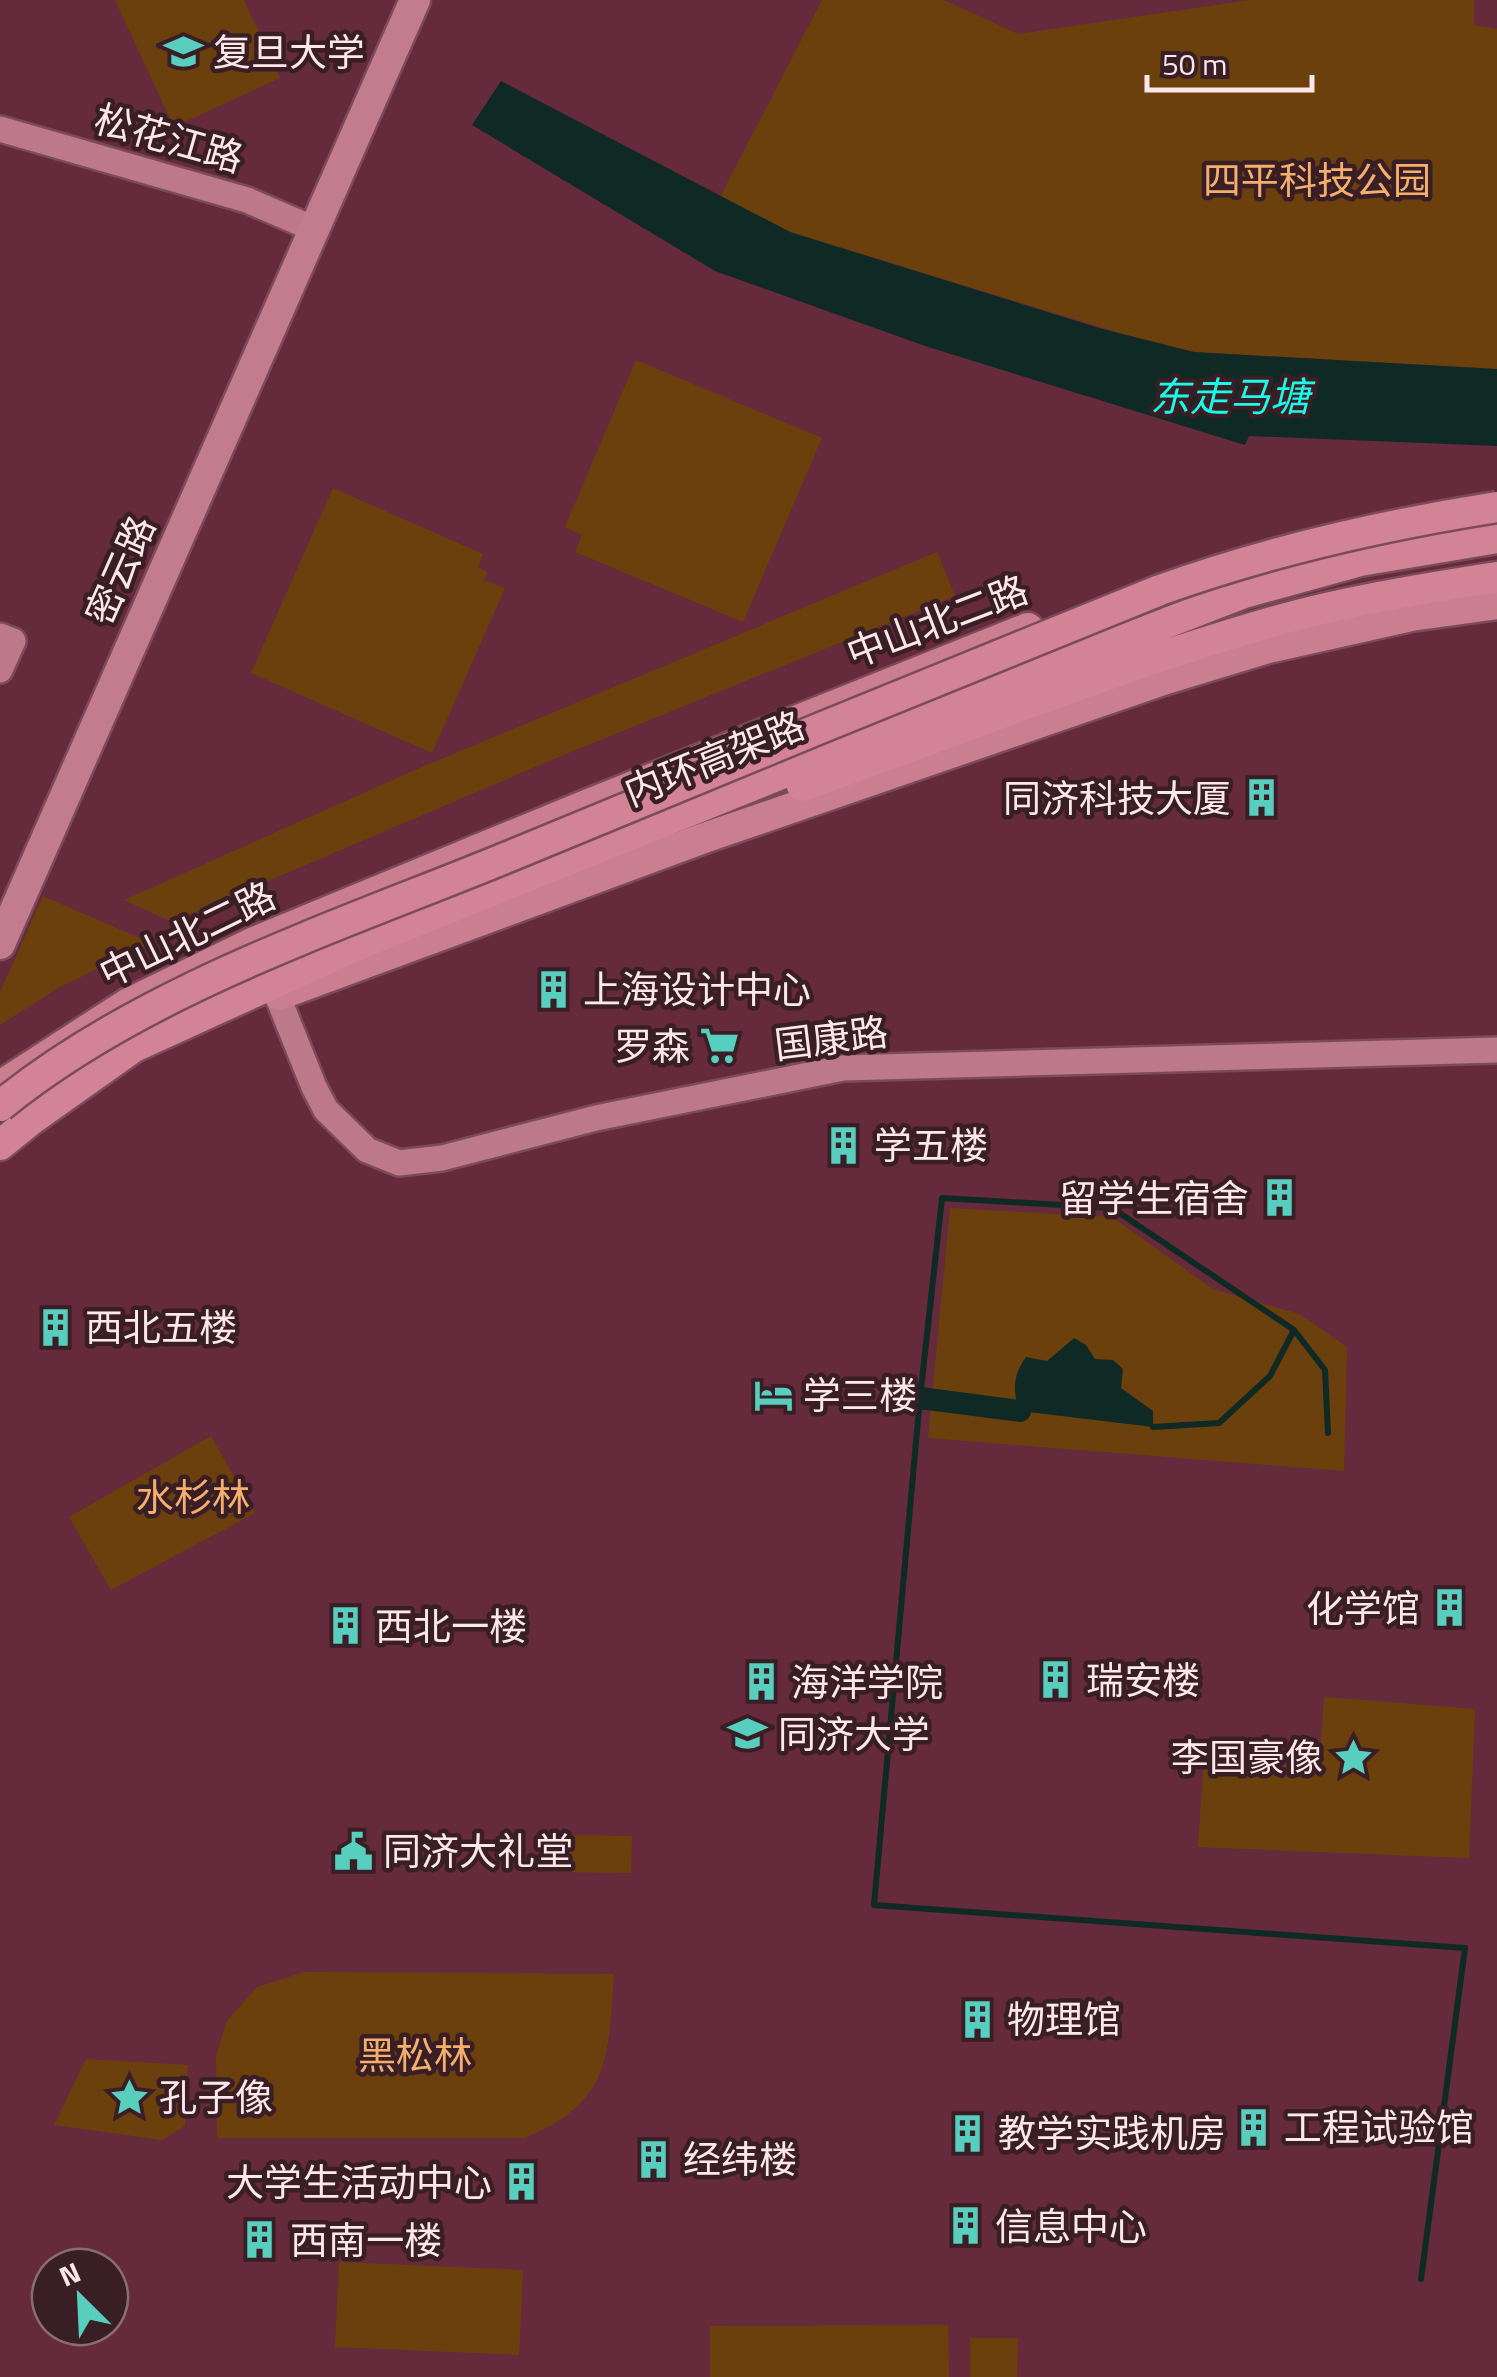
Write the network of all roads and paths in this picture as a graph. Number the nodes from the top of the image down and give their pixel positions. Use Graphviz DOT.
graph roads {
  1 [pos="414,0"];
  2 [pos="0,129"];
  3 [pos="314,229"];
  4 [pos="1497,507"];
  5 [pos="1497,523"];
  6 [pos="1497,538"];
  7 [pos="1497,577"];
  8 [pos="1497,604"];
  9 [pos="0,636"];
  10 [pos="0,670"];
  11 [pos="464,902"];
  12 [pos="0,944"];
  13 [pos="277,996"];
  14 [pos="1497,1050"];
  15 [pos="0,1086"];
  16 [pos="0,1106"];
  17 [pos="0,1145"];
  18 [pos="0,1157"];
  1 -- 3 [label="street, 密云路"];
  2 -- 3 [label="street, 松花江路"];
  3 -- 12 [label="street, 密云路"];
  4 -- 16 [label="highway, 内环高架路, bridge"];
  5 -- 15 [label="main road, 中山北二路"];
  6 -- 11 [label="highway, 内环高架路"];
  7 -- 11 [label="highway"];
  8 -- 13 [label="main road"];
  9 -- 10 [label="street"];
  11 -- 17 [label="highway, 内环高架路"];
  13 -- 14 [label="street, 国康路"];
  13 -- 18 [label="main road"];
}
